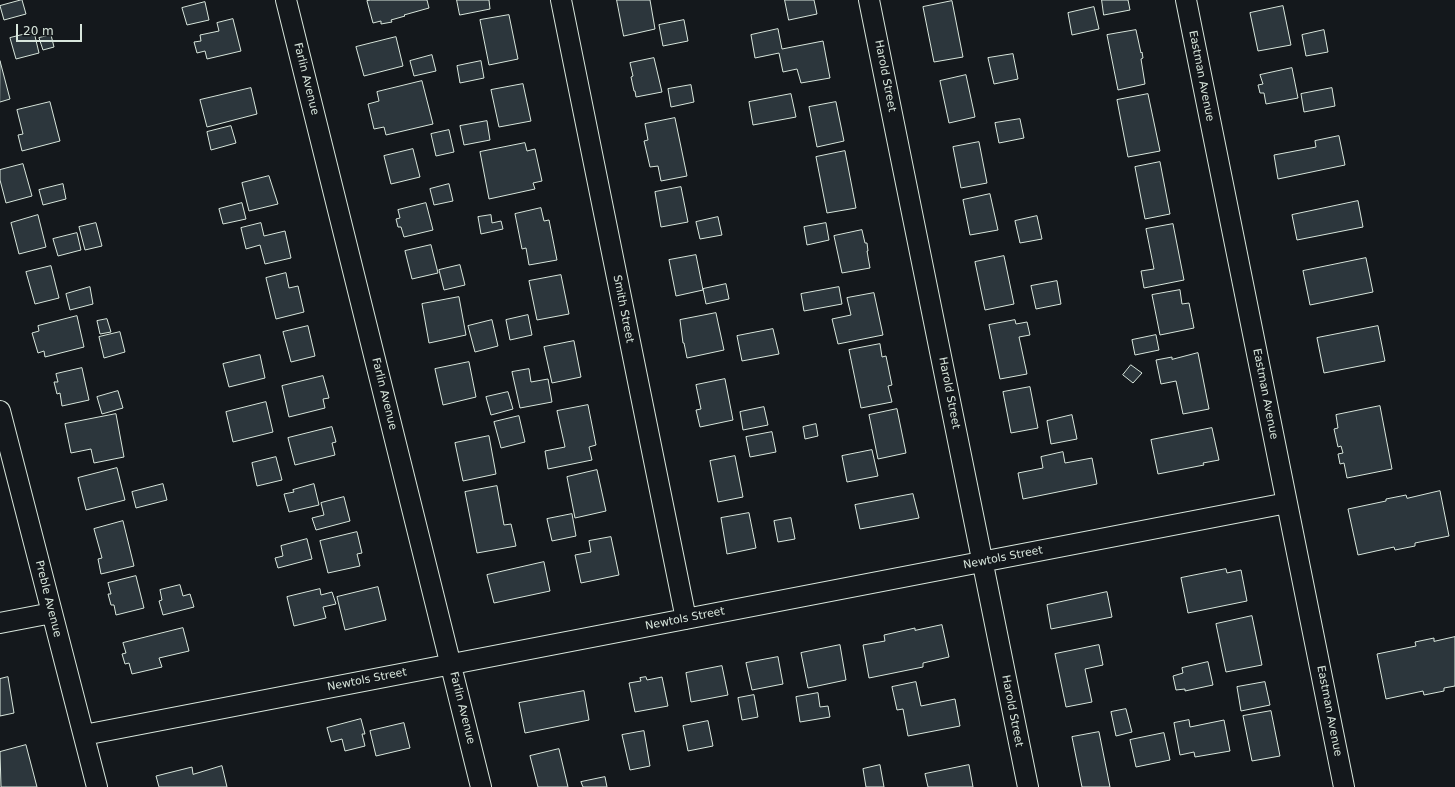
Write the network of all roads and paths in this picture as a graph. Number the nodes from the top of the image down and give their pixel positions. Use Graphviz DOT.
graph roads {
  1 [pos="286,0"];
  2 [pos="561,0"];
  3 [pos="870,0"];
  4 [pos="1186,0"];
  5 [pos="0,411"];
  6 [pos="1287,503"];
  7 [pos="982,562"];
  8 [pos="52,613"];
  9 [pos="686,618"];
  10 [pos="0,623"];
  11 [pos="451,663"];
  12 [pos="84,735"];
  13 [pos="97,787"];
  14 [pos="482,787"];
  15 [pos="1028,787"];
  16 [pos="1344,787"];
  1 -- 11 [label="street, Farlin Avenue"];
  2 -- 9 [label="street, Smith Street"];
  3 -- 7 [label="street, Harold Street"];
  4 -- 6 [label="street, Eastman Avenue"];
  5 -- 8 [label="street, Preble Avenue"];
  6 -- 7 [label="street, Newtols Street"];
  6 -- 16 [label="street, Eastman Avenue"];
  7 -- 9 [label="street, Newtols Street"];
  7 -- 15 [label="street, Harold Street"];
  8 -- 10 [label="street"];
  8 -- 12 [label="street, Preble Avenue"];
  9 -- 11 [label="street, Newtols Street"];
  11 -- 12 [label="street, Newtols Street"];
  11 -- 14 [label="street, Farlin Avenue"];
  12 -- 13 [label="street, Preble Avenue"];
}
